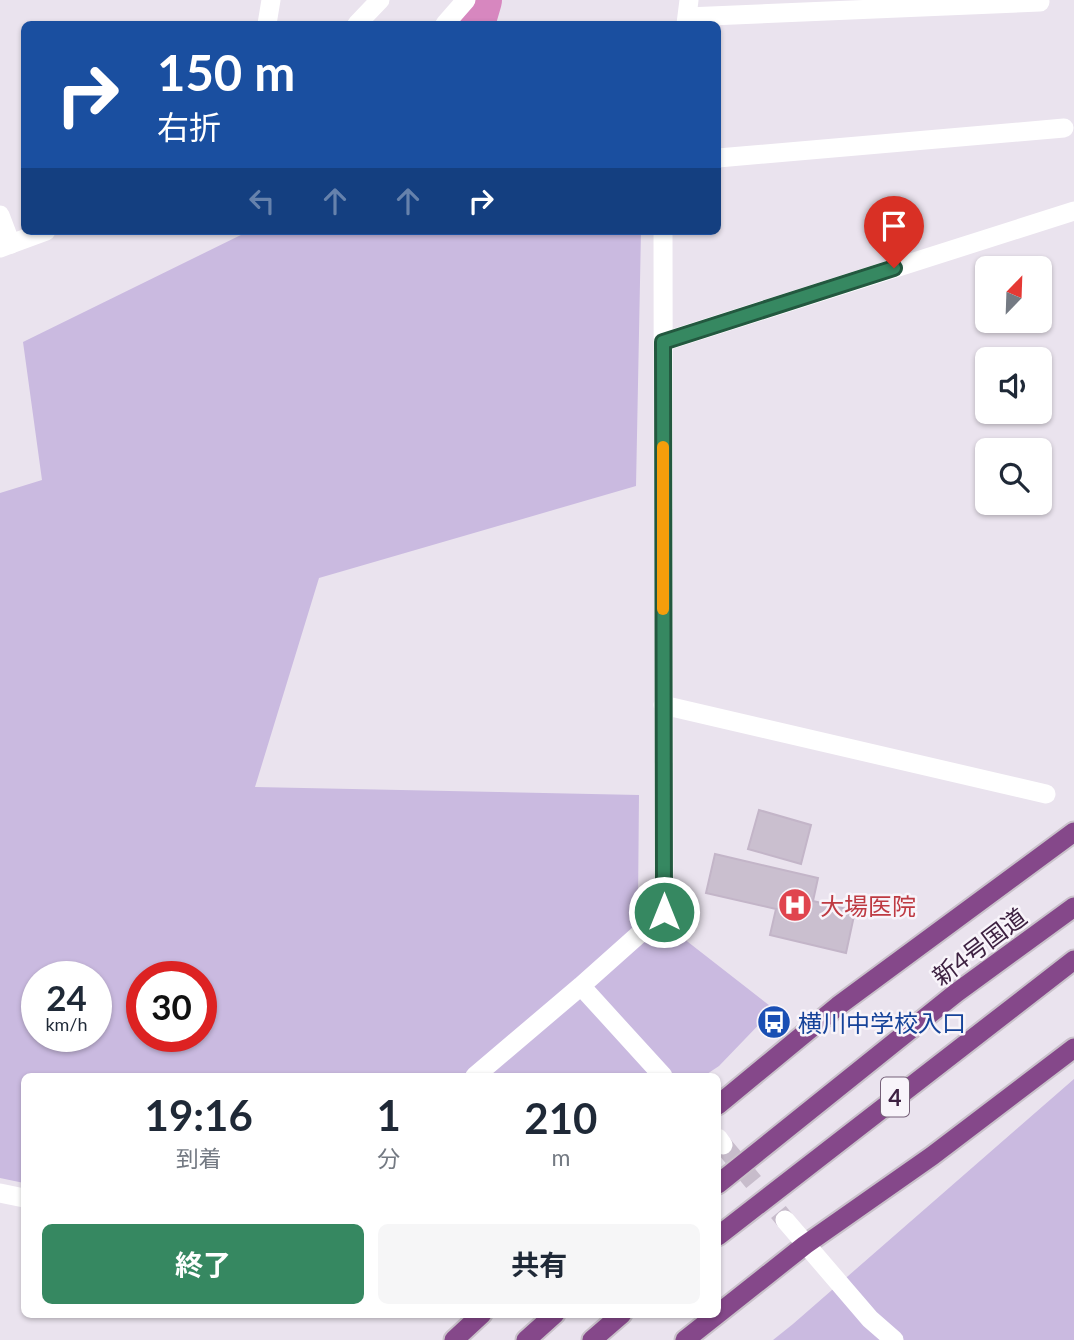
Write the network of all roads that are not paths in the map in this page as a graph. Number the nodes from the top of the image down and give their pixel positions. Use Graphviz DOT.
graph roads {
  1 [pos="271,0"];
  2 [pos="380,0"];
  3 [pos="466,0"];
  4 [pos="1040,2"];
  5 [pos="687,14"];
  6 [pos="268,21"];
  7 [pos="360,21"];
  8 [pos="448,21"];
  9 [pos="1063,128"];
  10 [pos="721,158"];
  11 [pos="1074,211"];
  12 [pos="0,215"];
  13 [pos="35,235"];
  14 [pos="663,235"];
  15 [pos="6,246"];
  16 [pos="663,342"];
  17 [pos="663,705"];
  18 [pos="1046,794"];
  19 [pos="1074,832"];
  20 [pos="1074,907"];
  21 [pos="1074,960"];
  22 [pos="581,986"];
  23 [pos="1074,1048"];
  24 [pos="479,1073"];
  25 [pos="660,1073"];
  26 [pos="721,1103"];
  27 [pos="721,1182"];
  28 [pos="0,1193"];
  29 [pos="21,1197"];
  30 [pos="785,1220"];
  31 [pos="721,1234"];
  32 [pos="805,1245"];
  33 [pos="721,1312"];
  34 [pos="478,1318"];
  35 [pos="551,1318"];
  36 [pos="617,1318"];
  37 [pos="713,1318"];
  38 [pos="454,1340"];
  39 [pos="526,1340"];
  40 [pos="592,1340"];
  41 [pos="685,1340"];
  42 [pos="894,1340"];
  1 -- 6 [label="street"];
  2 -- 7 [label="street"];
  3 -- 8 [label="street"];
  4 -- 5 [label="street"];
  9 -- 10 [label="street"];
  11 -- 16 [label="street"];
  12 -- 15 [label="street"];
  13 -- 15 [label="street"];
  14 -- 16 [label="street"];
  16 -- 17 [label="street"];
  17 -- 18 [label="street"];
  17 -- 22 [label="street"];
  19 -- 26 [label="highway"];
  20 -- 27 [label="highway, 新4号国道 / 4"];
  21 -- 31 [label="highway, 4"];
  22 -- 24 [label="street"];
  22 -- 25 [label="street"];
  23 -- 32 [label="highway"];
  28 -- 29 [label="street"];
  30 -- 32 [label="street"];
  32 -- 33 [label="highway"];
  32 -- 42 [label="street"];
  34 -- 38 [label="highway"];
  35 -- 39 [label="highway"];
  36 -- 40 [label="highway"];
  37 -- 41 [label="highway"];
}
